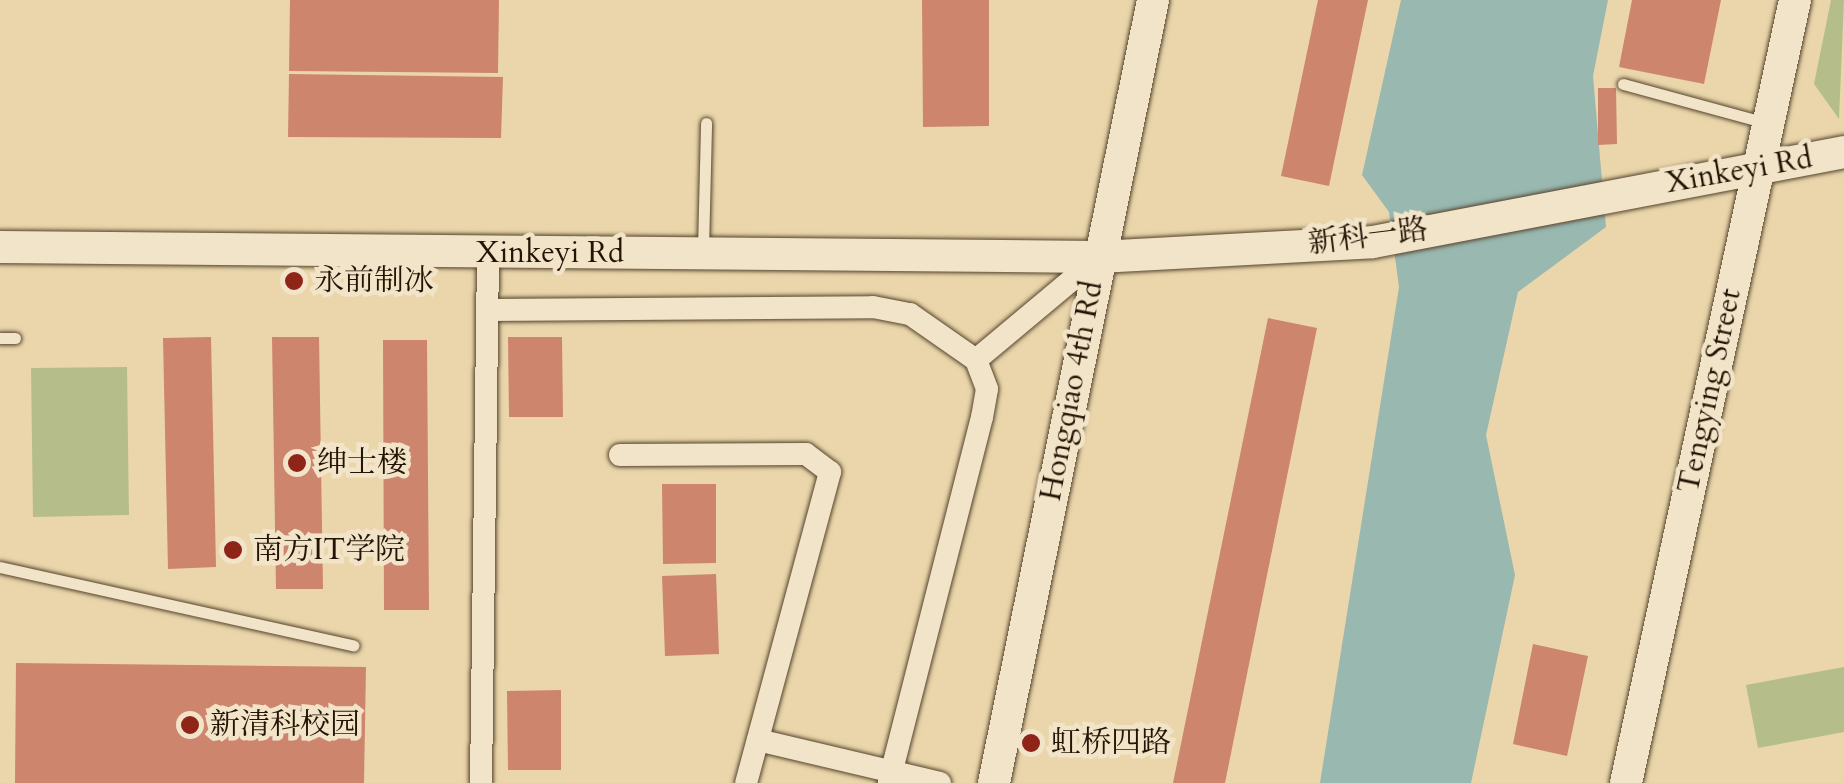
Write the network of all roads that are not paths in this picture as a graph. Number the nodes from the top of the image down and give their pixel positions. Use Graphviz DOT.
graph roads {
  1 [pos="1153,0"];
  2 [pos="1795,0"];
  3 [pos="1623,84"];
  4 [pos="706,123"];
  5 [pos="1768,124"];
  6 [pos="1844,152"];
  7 [pos="1759,165"];
  8 [pos="1634,190"];
  9 [pos="0,247"];
  10 [pos="488,253"];
  11 [pos="704,254"];
  12 [pos="1099,257"];
  13 [pos="488,310"];
  14 [pos="0,338"];
  15 [pos="14,338"];
  16 [pos="976,360"];
  17 [pos="620,456"];
  18 [pos="0,567"];
  19 [pos="353,645"];
  20 [pos="758,740"];
  21 [pos="891,778"];
  22 [pos="481,783"];
  23 [pos="746,783"];
  24 [pos="940,783"];
  25 [pos="994,783"];
  26 [pos="1626,783"];
  1 -- 12 [label="street, Hongqiao 4th Rd"];
  2 -- 5 [label="street, Tengying Street"];
  3 -- 5 [label="lane"];
  4 -- 11 [label="lane"];
  5 -- 7 [label="street, Tengying Street"];
  6 -- 7 [label="street, Xinkeyi Rd"];
  7 -- 8 [label="street, Xinkeyi Rd"];
  7 -- 26 [label="street, Tengying Street"];
  8 -- 12 [label="street, 新科一路"];
  9 -- 10 [label="street, Xinkeyi Rd"];
  10 -- 11 [label="street, Xinkeyi Rd"];
  10 -- 13 [label="street"];
  11 -- 12 [label="street, Xinkeyi Rd"];
  12 -- 16 [label="street"];
  12 -- 25 [label="street, Hongqiao 4th Rd"];
  13 -- 16 [label="street"];
  13 -- 22 [label="street"];
  14 -- 15 [label="lane"];
  16 -- 21 [label="street"];
  17 -- 20 [label="street"];
  18 -- 19 [label="lane"];
  20 -- 21 [label="street"];
  20 -- 23 [label="street"];
  21 -- 24 [label="street"];
}
